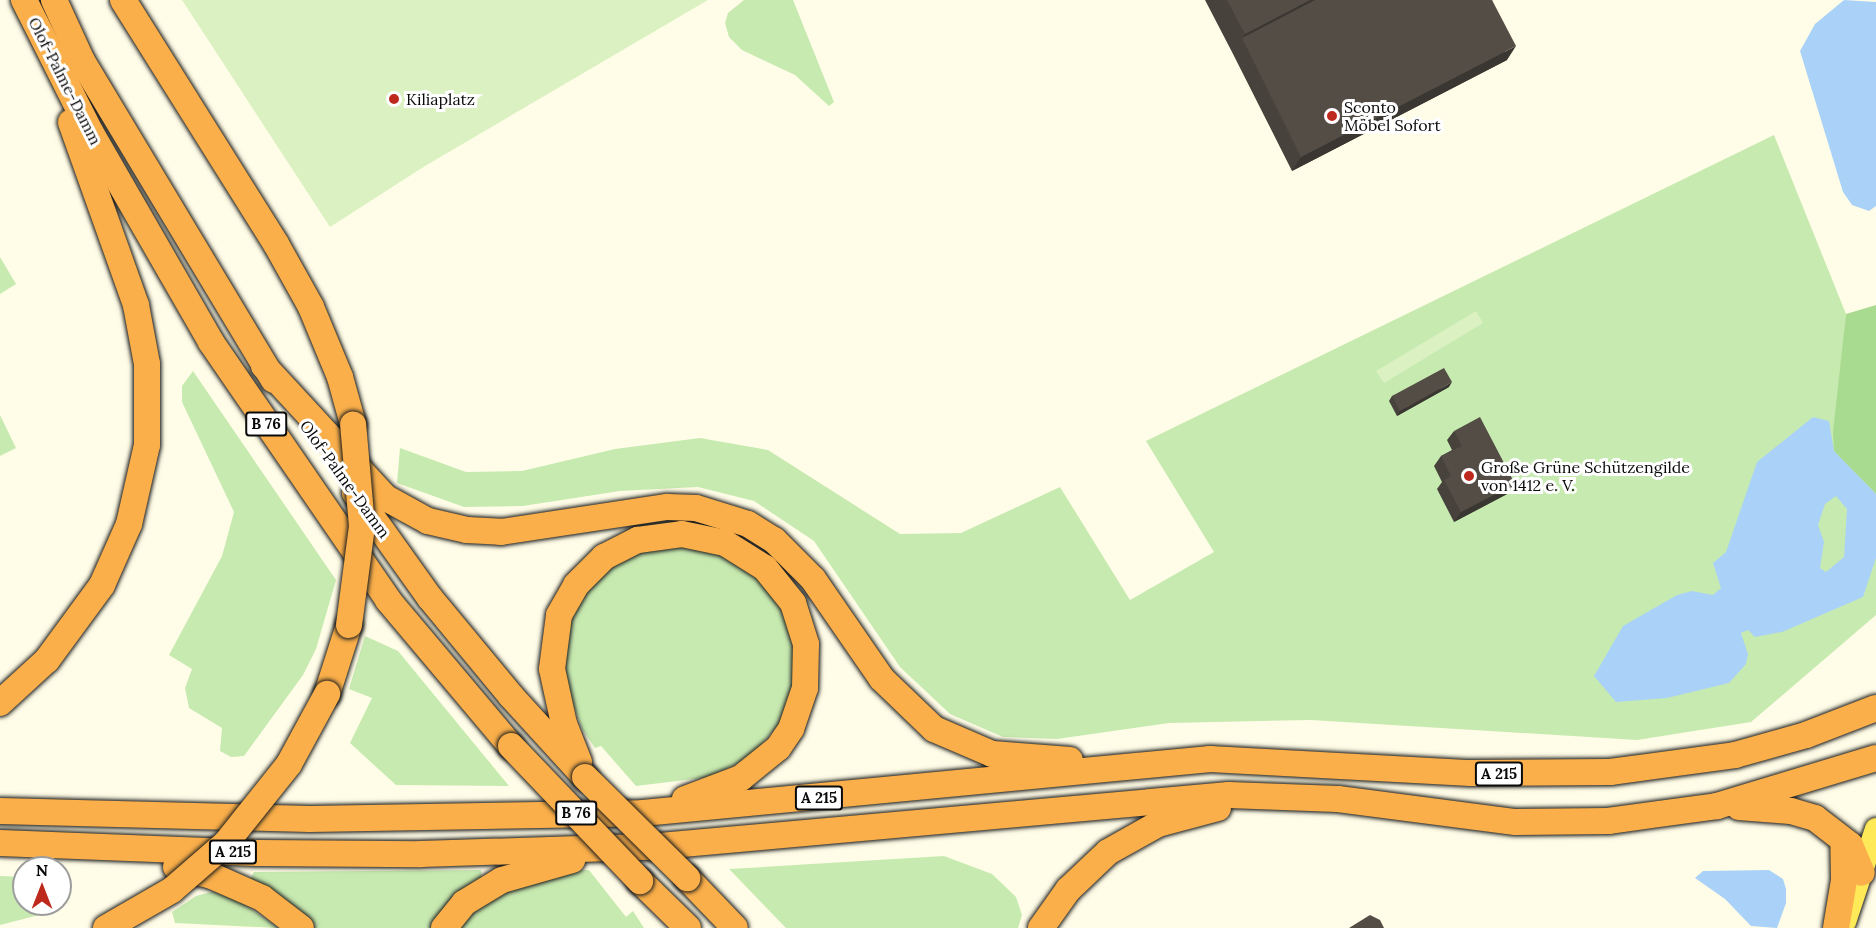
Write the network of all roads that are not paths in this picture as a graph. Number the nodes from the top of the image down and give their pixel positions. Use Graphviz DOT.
graph roads {
  1 [pos="54,0"];
  2 [pos="123,0"];
  3 [pos="28,8"];
  4 [pos="264,366"];
  5 [pos="0,703"];
  6 [pos="1876,708"];
  7 [pos="563,744"];
  8 [pos="1876,758"];
  9 [pos="1151,763"];
  10 [pos="1283,795"];
  11 [pos="1718,806"];
  12 [pos="0,811"];
  13 [pos="644,813"];
  14 [pos="1876,829"];
  15 [pos="1843,838"];
  16 [pos="0,843"];
  17 [pos="46,845"];
  18 [pos="649,847"];
  19 [pos="1862,873"];
  20 [pos="640,881"];
  21 [pos="106,928"];
  22 [pos="301,928"];
  23 [pos="444,928"];
  24 [pos="660,928"];
  25 [pos="688,928"];
  26 [pos="735,928"];
  27 [pos="1041,928"];
  28 [pos="1836,928"];
  29 [pos="1842,928"];
  1 -- 4 [label="highway, Olof-Palme-Damm / B 76"];
  2 -- 21 [label="highway, bridge"];
  3 -- 5 [label="highway"];
  3 -- 20 [label="highway, Olof-Palme-Damm / B 76, bridge"];
  4 -- 7 [label="highway, Olof-Palme-Damm / B 76"];
  4 -- 9 [label="highway"];
  6 -- 9 [label="highway, A 215"];
  7 -- 13 [label="highway"];
  7 -- 26 [label="highway, B 76, bridge"];
  8 -- 11 [label="highway"];
  9 -- 13 [label="highway, A 215"];
  10 -- 11 [label="highway"];
  10 -- 18 [label="highway, A 215"];
  10 -- 27 [label="highway"];
  11 -- 15 [label="highway"];
  12 -- 13 [label="highway, A 215"];
  14 -- 19 [label="main road"];
  15 -- 19 [label="highway"];
  15 -- 28 [label="highway"];
  16 -- 17 [label="highway, A 215"];
  17 -- 18 [label="highway, A 215"];
  17 -- 22 [label="highway"];
  18 -- 23 [label="highway"];
  19 -- 29 [label="main road"];
  20 -- 24 [label="highway"];
  20 -- 25 [label="highway, B 76"];
}
